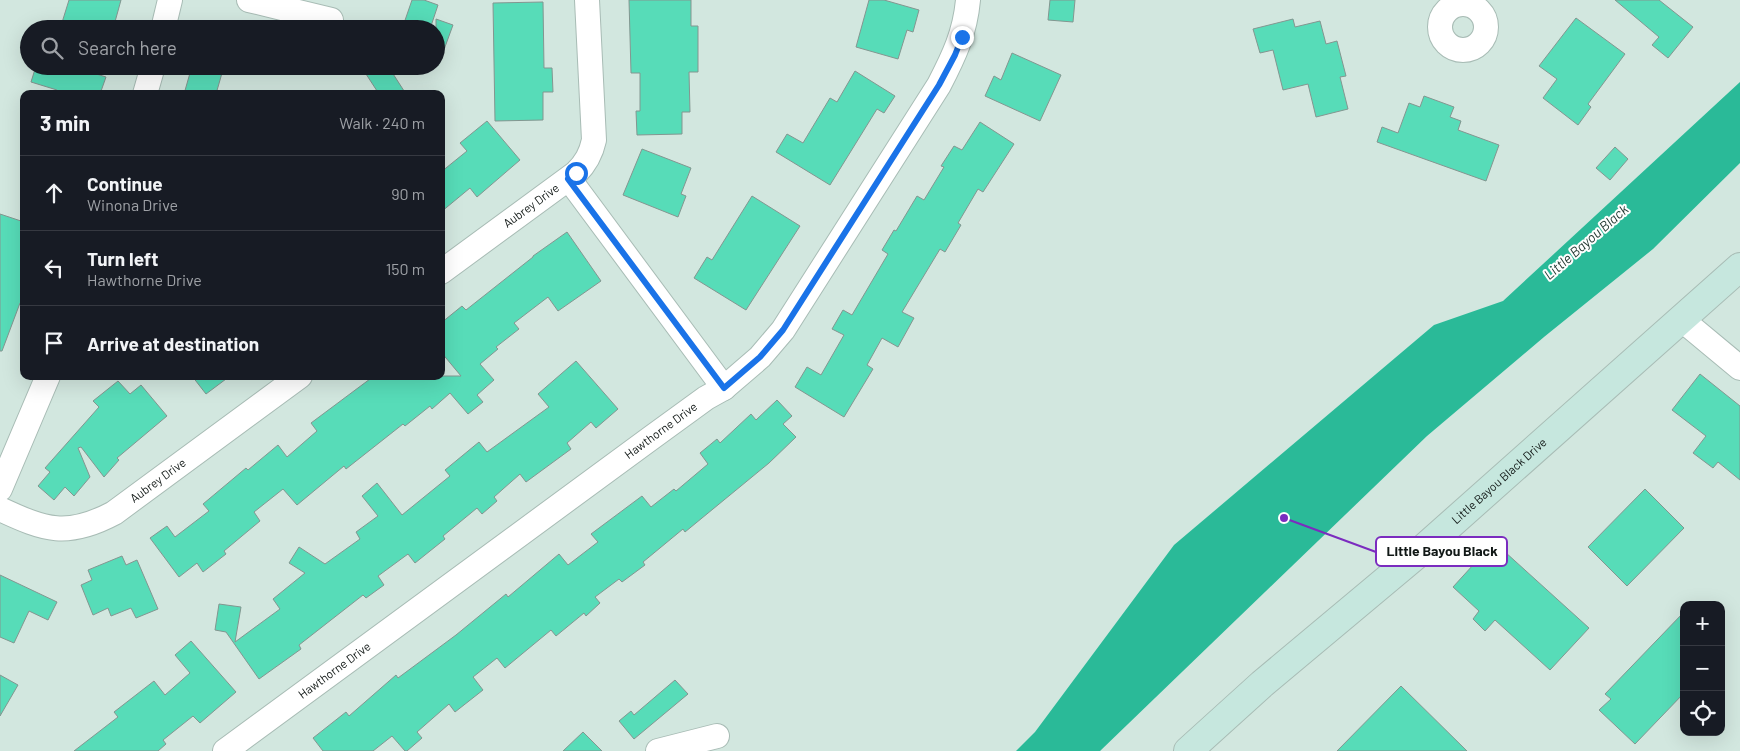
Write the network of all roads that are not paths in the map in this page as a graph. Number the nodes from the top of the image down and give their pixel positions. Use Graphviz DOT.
graph roads {
  1 [pos="170,0"];
  2 [pos="249,0"];
  3 [pos="587,0"];
  4 [pos="968,0"];
  5 [pos="165,20"];
  6 [pos="332,20"];
  7 [pos="150,75"];
  8 [pos="146,90"];
  9 [pos="568,179"];
  10 [pos="1740,267"];
  11 [pos="445,269"];
  12 [pos="1682,319"];
  13 [pos="1740,368"];
  14 [pos="46,380"];
  15 [pos="295,380"];
  16 [pos="724,388"];
  17 [pos="0,489"];
  18 [pos="0,509"];
  19 [pos="717,736"];
  20 [pos="225,751"];
  21 [pos="658,751"];
  22 [pos="1188,751"];
  1 -- 5 [label="street"];
  2 -- 6 [label="street"];
  3 -- 9 [label="street, Aubrey Drive"];
  4 -- 16 [label="street, Hawthorne Drive"];
  7 -- 8 [label="street"];
  9 -- 11 [label="street, Aubrey Drive"];
  9 -- 16 [label="street"];
  10 -- 12 [label="main road, Little Bayou Black Drive"];
  12 -- 13 [label="street"];
  12 -- 22 [label="main road, Little Bayou Black Drive"];
  14 -- 17 [label="street"];
  15 -- 18 [label="street, Aubrey Drive"];
  16 -- 20 [label="street, Hawthorne Drive"];
  19 -- 21 [label="street"];
}
